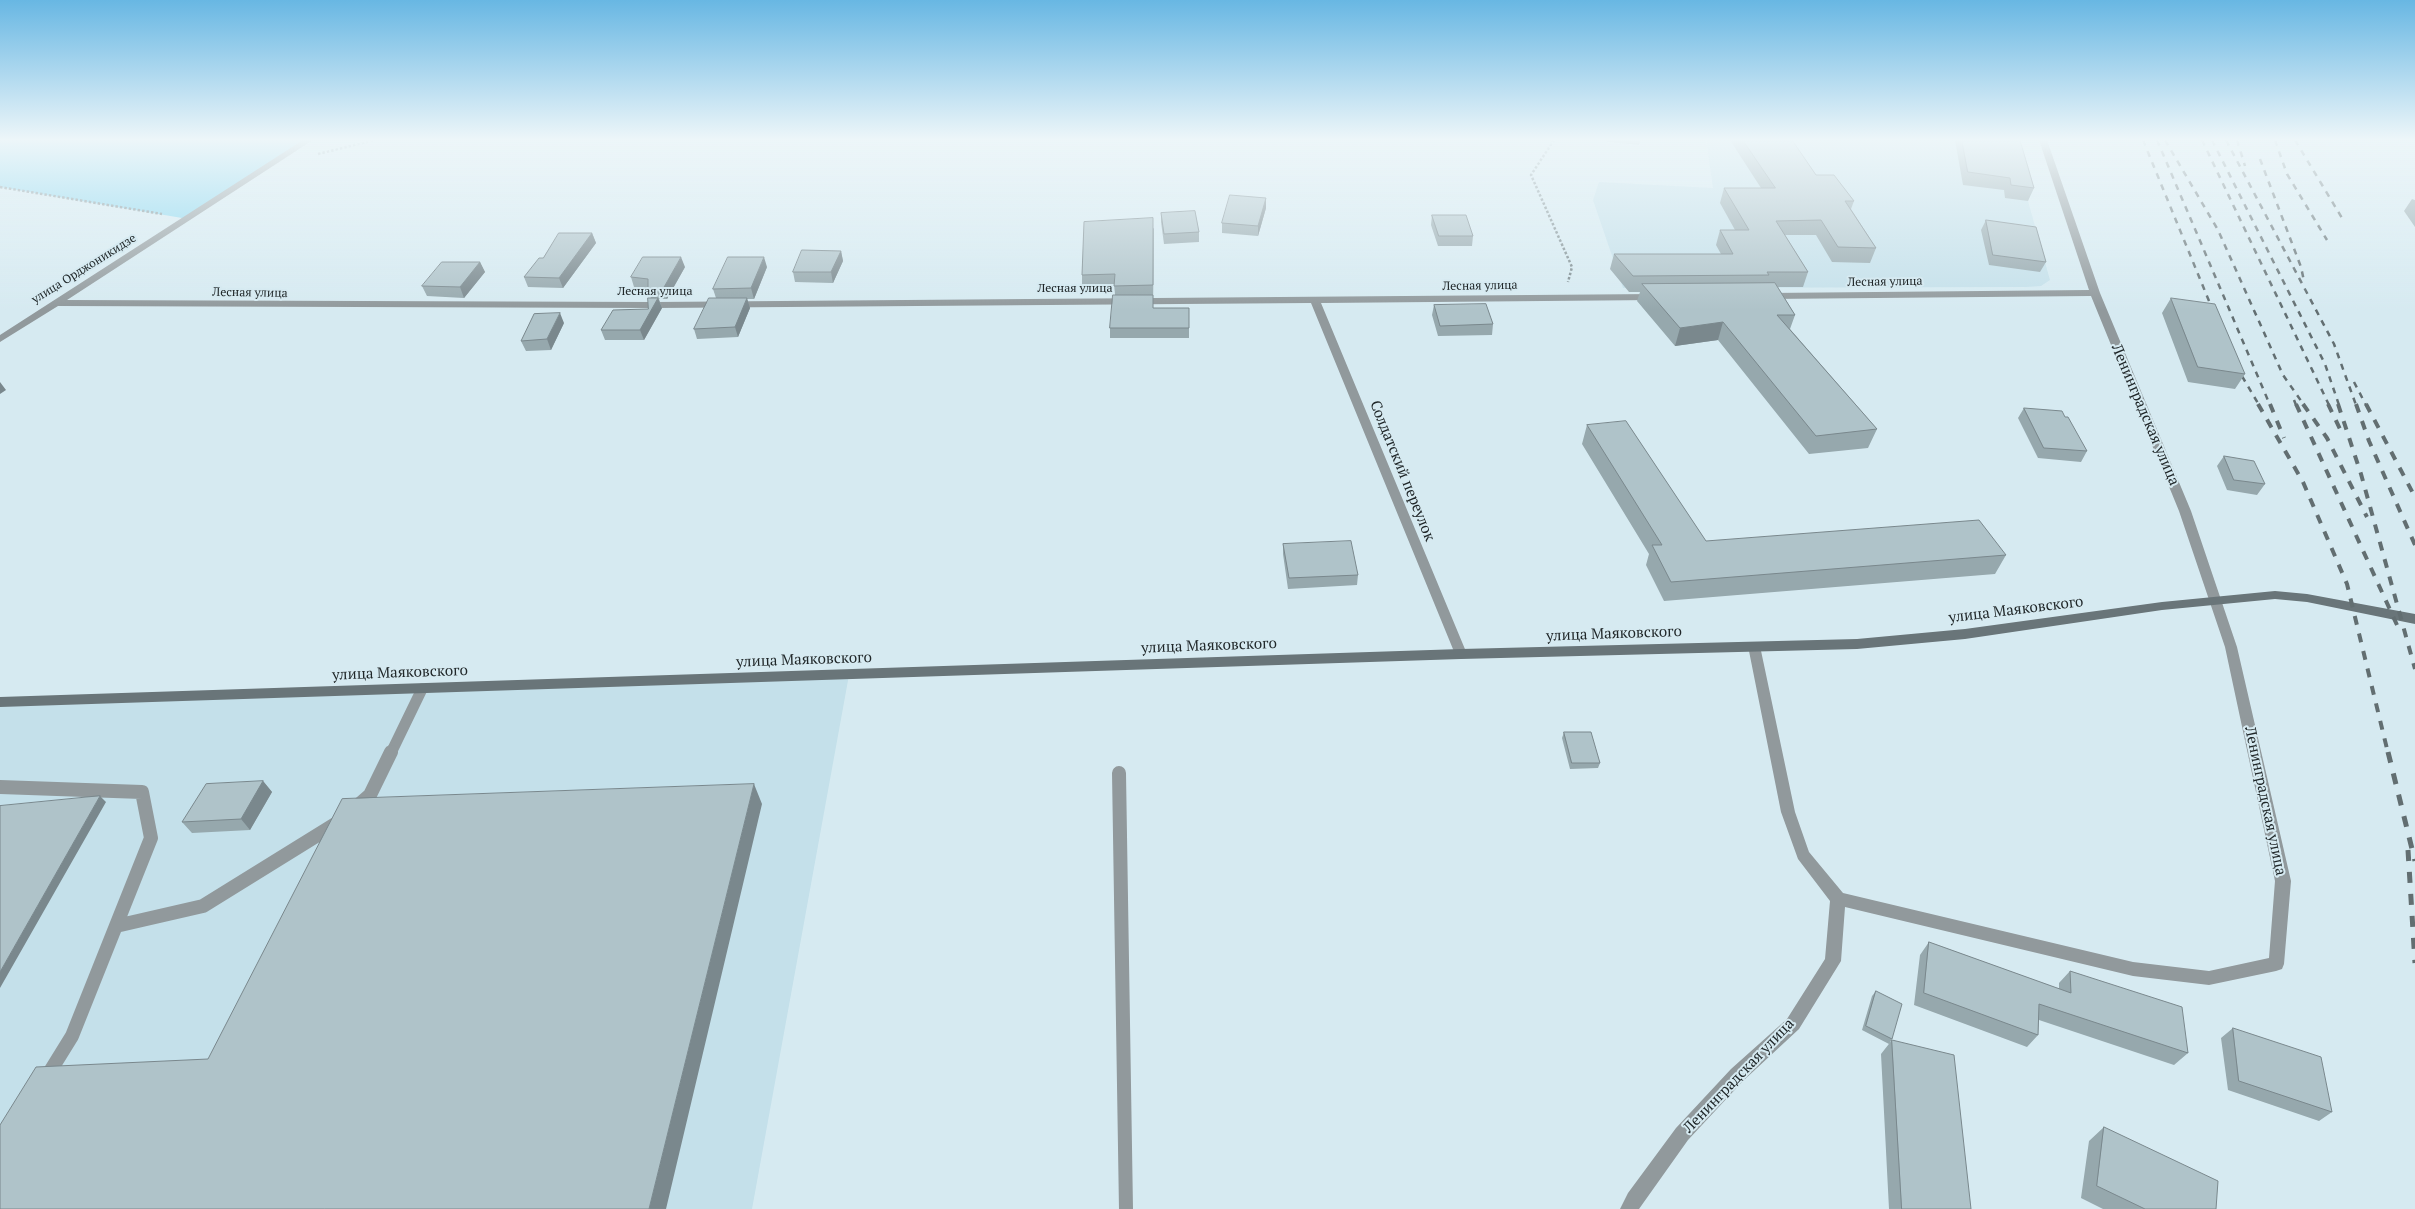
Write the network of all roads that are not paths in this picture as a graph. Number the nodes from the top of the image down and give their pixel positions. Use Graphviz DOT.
graph roads {
  1 [pos="223,196"];
  2 [pos="2062,196"];
  3 [pos="2095,293"];
  4 [pos="1761,296"];
  5 [pos="1662,297"];
  6 [pos="1315,300"];
  7 [pos="54,303"];
  8 [pos="0,339"];
  9 [pos="2415,619"];
  10 [pos="1754,646"];
  11 [pos="1461,654"];
  12 [pos="422,689"];
  13 [pos="0,702"];
  14 [pos="1119,773"];
  15 [pos="0,787"];
  16 [pos="1838,899"];
  17 [pos="116,926"];
  18 [pos="36,1094"];
  19 [pos="1126,1209"];
  20 [pos="1629,1209"];
  1 -- 7 [label="street, улица Орджоникидзе"];
  2 -- 3 [label="street, Ленинградская улица"];
  3 -- 4 [label="street, Лесная улица"];
  3 -- 16 [label="street, Ленинградская улица"];
  5 -- 6 [label="street, Лесная улица"];
  6 -- 7 [label="street, Лесная улица"];
  6 -- 11 [label="street, Солдатский переулок"];
  7 -- 8 [label="street, улица Орджоникидзе"];
  9 -- 10 [label="street, улица Маяковского"];
  10 -- 11 [label="street, улица Маяковского"];
  10 -- 16 [label="street"];
  11 -- 12 [label="street, улица Маяковского"];
  12 -- 13 [label="street, улица Маяковского"];
  12 -- 17 [label="lane"];
  14 -- 19 [label="lane"];
  15 -- 17 [label="lane"];
  16 -- 20 [label="street, Ленинградская улица"];
  17 -- 18 [label="lane"];
}
